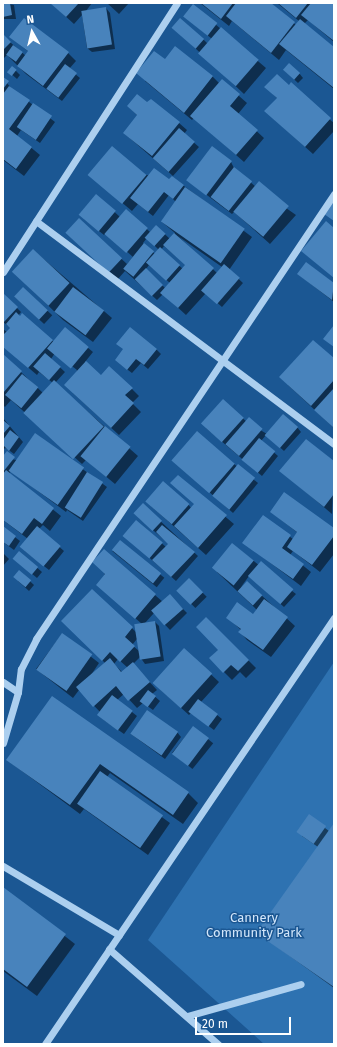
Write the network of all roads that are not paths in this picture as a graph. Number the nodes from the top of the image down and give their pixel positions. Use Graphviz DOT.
graph roads {
  1 [pos="177,3"];
  2 [pos="334,194"];
  3 [pos="36,220"];
  4 [pos="3,272"];
  5 [pos="222,362"];
  6 [pos="334,444"];
  7 [pos="334,618"];
  8 [pos="3,682"];
  9 [pos="18,692"];
  10 [pos="3,743"];
  11 [pos="3,866"];
  12 [pos="119,935"];
  13 [pos="109,949"];
  14 [pos="301,984"];
  15 [pos="187,1016"];
  16 [pos="45,1044"];
  17 [pos="218,1044"];
  1 -- 3 [label="street"];
  2 -- 5 [label="street"];
  3 -- 4 [label="street"];
  3 -- 5 [label="street"];
  5 -- 6 [label="street"];
  5 -- 9 [label="street"];
  7 -- 12 [label="street"];
  8 -- 9 [label="street"];
  9 -- 10 [label="street"];
  11 -- 12 [label="street"];
  12 -- 13 [label="street"];
  13 -- 15 [label="street"];
  13 -- 16 [label="street"];
  14 -- 15 [label="street"];
  15 -- 17 [label="street"];
}
